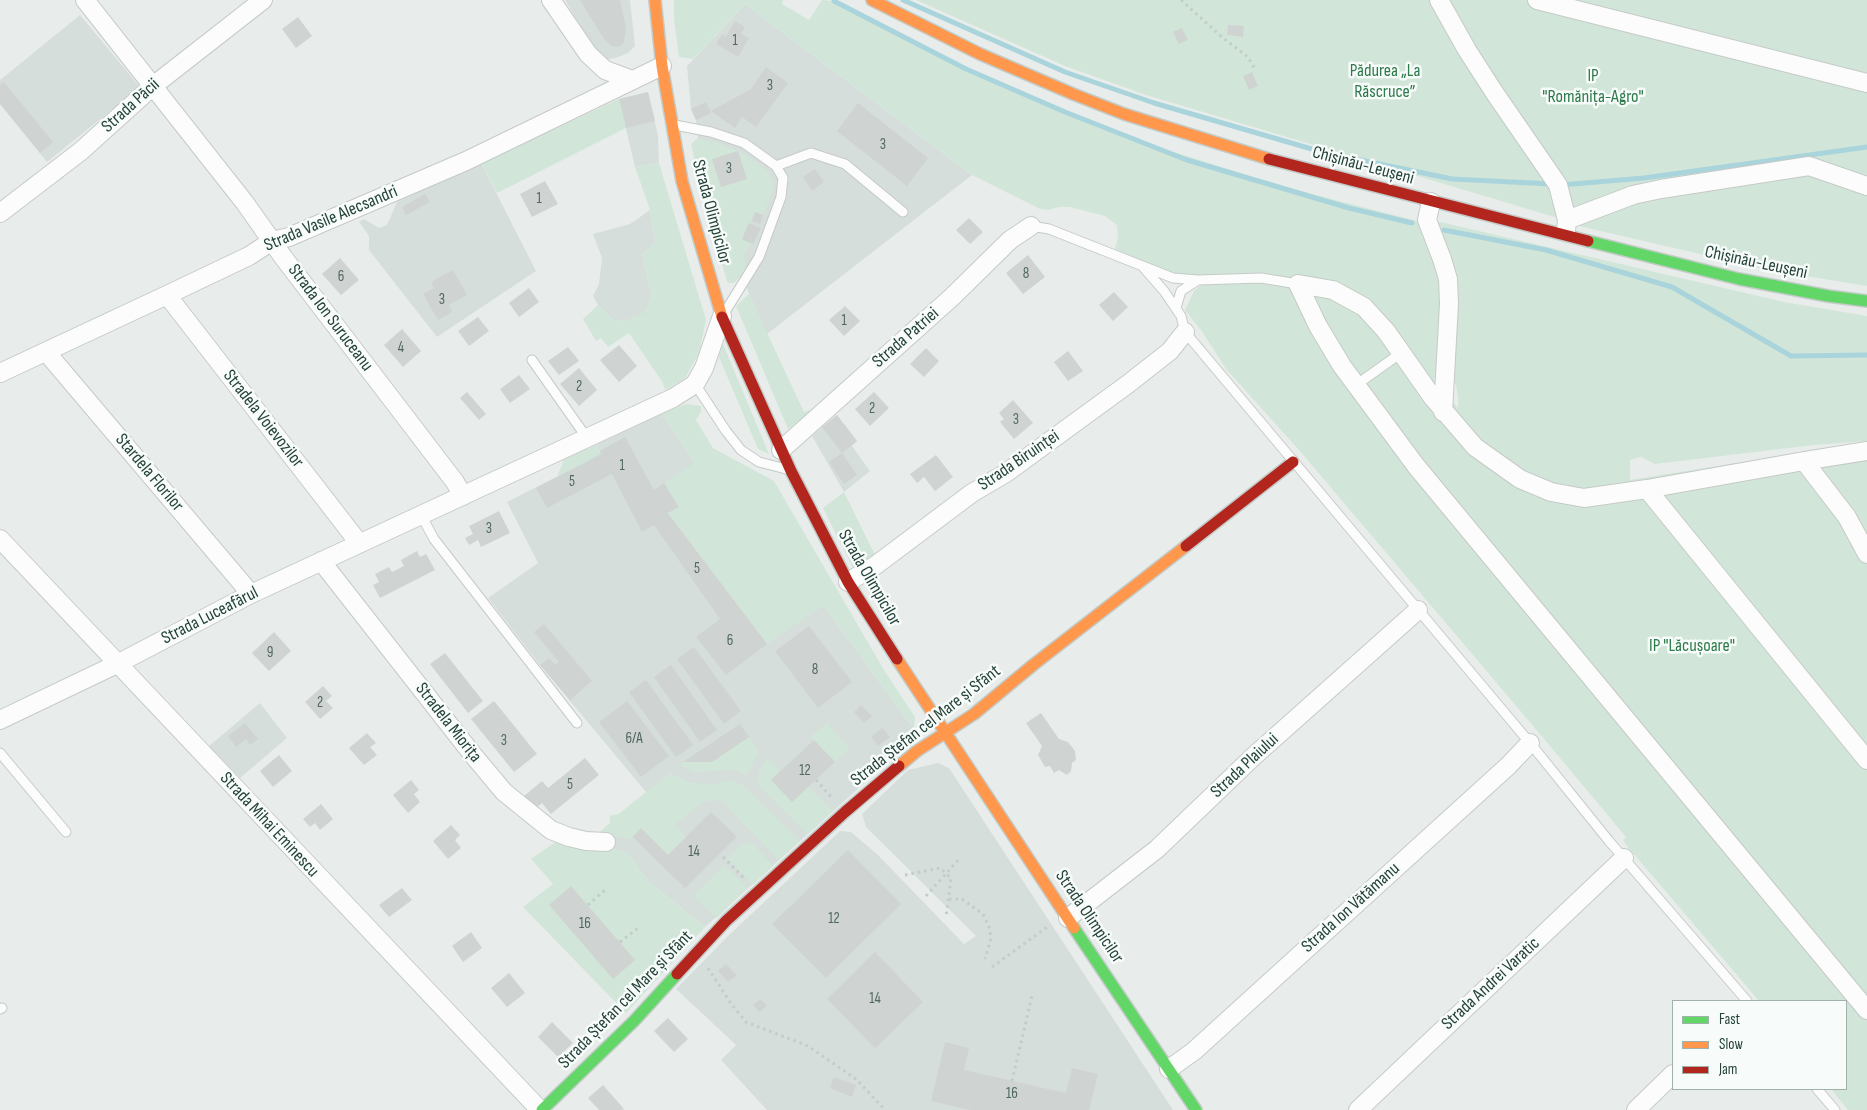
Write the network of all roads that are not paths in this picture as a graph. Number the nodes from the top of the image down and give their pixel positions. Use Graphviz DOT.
graph roads {
  1 [pos="84,0"];
  2 [pos="263,0"];
  3 [pos="551,0"];
  4 [pos="655,0"];
  5 [pos="872,0"];
  6 [pos="1439,0"];
  7 [pos="1537,0"];
  8 [pos="662,66"];
  9 [pos="632,80"];
  10 [pos="1867,83"];
  11 [pos="152,86"];
  12 [pos="673,125"];
  13 [pos="776,166"];
  14 [pos="1867,186"];
  15 [pos="1431,202"];
  16 [pos="903,212"];
  17 [pos="0,213"];
  18 [pos="1031,226"];
  19 [pos="1566,228"];
  20 [pos="272,241"];
  21 [pos="1143,267"];
  22 [pos="1198,280"];
  23 [pos="1298,284"];
  24 [pos="168,295"];
  25 [pos="1867,301"];
  26 [pos="1176,308"];
  27 [pos="722,316"];
  28 [pos="1185,332"];
  29 [pos="47,352"];
  30 [pos="1401,353"];
  31 [pos="532,360"];
  32 [pos="0,373"];
  33 [pos="695,384"];
  34 [pos="1356,385"];
  35 [pos="1444,412"];
  36 [pos="587,438"];
  37 [pos="781,450"];
  38 [pos="1867,451"];
  39 [pos="1804,461"];
  40 [pos="1293,462"];
  41 [pos="791,470"];
  42 [pos="1647,490"];
  43 [pos="463,496"];
  44 [pos="421,515"];
  45 [pos="0,539"];
  46 [pos="359,544"];
  47 [pos="1867,554"];
  48 [pos="321,561"];
  49 [pos="848,582"];
  50 [pos="252,594"];
  51 [pos="1418,610"];
  52 [pos="117,664"];
  53 [pos="0,720"];
  54 [pos="577,723"];
  55 [pos="944,732"];
  56 [pos="1530,743"];
  57 [pos="0,753"];
  58 [pos="1867,760"];
  59 [pos="66,832"];
  60 [pos="606,842"];
  61 [pos="1624,858"];
  62 [pos="1068,918"];
  63 [pos="1746,1000"];
  64 [pos="1867,1010"];
  65 [pos="1169,1069"];
  66 [pos="1672,1075"];
  67 [pos="1818,1090"];
  68 [pos="541,1110"];
  69 [pos="1196,1110"];
  70 [pos="1358,1110"];
  71 [pos="1636,1110"];
  72 [pos="1835,1110"];
  1 -- 11 [label="street, Strada Ion Suruceanu"];
  2 -- 11 [label="street, Strada Păcii"];
  3 -- 9 [label="street"];
  4 -- 8 [label="main road, Strada Olimpicilor"];
  5 -- 15 [label="main road, Chișinău-Leușeni"];
  6 -- 19 [label="street"];
  7 -- 10 [label="street"];
  8 -- 9 [label="street, Strada Vasile Alecsandri"];
  8 -- 12 [label="main road, Strada Olimpicilor"];
  9 -- 20 [label="street, Strada Vasile Alecsandri"];
  11 -- 17 [label="street, Strada Păcii"];
  11 -- 20 [label="street, Strada Ion Suruceanu"];
  12 -- 13 [label="lane"];
  12 -- 27 [label="main road, Strada Olimpicilor"];
  13 -- 16 [label="lane"];
  13 -- 27 [label="lane"];
  14 -- 19 [label="street"];
  15 -- 19 [label="main road, Chișinău-Leușeni"];
  15 -- 35 [label="street"];
  18 -- 21 [label="lane"];
  18 -- 37 [label="street, Strada Patriei"];
  19 -- 25 [label="main road, Chișinău-Leușeni"];
  20 -- 24 [label="street, Strada Vasile Alecsandri"];
  20 -- 43 [label="street, Strada Ion Suruceanu"];
  21 -- 22 [label="lane"];
  21 -- 26 [label="lane"];
  22 -- 23 [label="lane"];
  22 -- 26 [label="lane"];
  23 -- 30 [label="street"];
  23 -- 34 [label="street"];
  24 -- 29 [label="street, Strada Vasile Alecsandri"];
  24 -- 46 [label="street, Stradela Voievozilor"];
  26 -- 28 [label="lane"];
  27 -- 33 [label="street"];
  27 -- 37 [label="main road, Strada Olimpicilor"];
  28 -- 40 [label="lane"];
  28 -- 49 [label="street, Strada Biruinței"];
  29 -- 32 [label="street, Strada Vasile Alecsandri"];
  29 -- 50 [label="street, Stardela Florilor"];
  30 -- 34 [label="lane"];
  30 -- 35 [label="street"];
  31 -- 36 [label="lane"];
  33 -- 36 [label="street, Strada Luceafărul"];
  33 -- 41 [label="lane"];
  34 -- 64 [label="street"];
  35 -- 42 [label="street"];
  36 -- 43 [label="street, Strada Luceafărul"];
  37 -- 41 [label="main road, Strada Olimpicilor"];
  38 -- 39 [label="street"];
  39 -- 42 [label="street"];
  39 -- 47 [label="street"];
  40 -- 51 [label="lane"];
  40 -- 55 [label="main road, Strada Ștefan cel Mare și Sfânt"];
  41 -- 49 [label="main road, Strada Olimpicilor"];
  42 -- 58 [label="street"];
  43 -- 44 [label="street, Strada Luceafărul"];
  44 -- 46 [label="street, Strada Luceafărul"];
  44 -- 54 [label="lane"];
  45 -- 52 [label="street, Strada Mihai Eminescu"];
  46 -- 48 [label="street, Strada Luceafărul"];
  48 -- 50 [label="street, Strada Luceafărul"];
  48 -- 60 [label="street, Stradela Miorița"];
  49 -- 55 [label="main road, Strada Olimpicilor"];
  50 -- 52 [label="street, Strada Luceafărul"];
  51 -- 56 [label="lane"];
  51 -- 62 [label="street, Strada Plaiului"];
  52 -- 53 [label="street, Strada Luceafărul"];
  52 -- 68 [label="street, Strada Mihai Eminescu"];
  55 -- 62 [label="main road, Strada Olimpicilor"];
  55 -- 68 [label="main road, Strada Ștefan cel Mare și Sfânt"];
  56 -- 61 [label="lane"];
  56 -- 65 [label="street, Strada Ion Vătămanu"];
  57 -- 59 [label="lane"];
  61 -- 63 [label="lane"];
  61 -- 70 [label="street, Strada Andrei Varatic"];
  62 -- 65 [label="main road, Strada Olimpicilor"];
  65 -- 69 [label="main road, Strada Olimpicilor"];
  66 -- 71 [label="street"];
  67 -- 72 [label="lane"];
}
